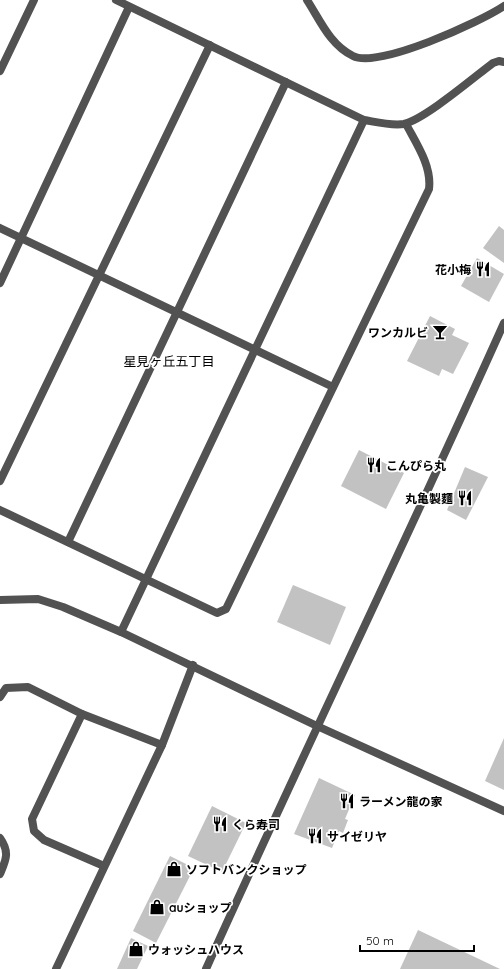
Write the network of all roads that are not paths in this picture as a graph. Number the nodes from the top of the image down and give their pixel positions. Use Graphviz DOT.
graph roads {
  1 [pos="34,0"];
  2 [pos="116,0"];
  3 [pos="307,0"];
  4 [pos="504,6"];
  5 [pos="129,7"];
  6 [pos="210,45"];
  7 [pos="504,62"];
  8 [pos="0,71"];
  9 [pos="286,82"];
  10 [pos="364,120"];
  11 [pos="406,124"];
  12 [pos="0,228"];
  13 [pos="21,238"];
  14 [pos="99,276"];
  15 [pos="0,283"];
  16 [pos="177,313"];
  17 [pos="504,323"];
  18 [pos="255,350"];
  19 [pos="333,387"];
  20 [pos="0,481"];
  21 [pos="0,510"];
  22 [pos="68,542"];
  23 [pos="146,579"];
  24 [pos="0,600"];
  25 [pos="121,632"];
  26 [pos="193,665"];
  27 [pos="0,697"];
  28 [pos="82,714"];
  29 [pos="317,726"];
  30 [pos="162,744"];
  31 [pos="504,811"];
  32 [pos="0,838"];
  33 [pos="104,866"];
  34 [pos="0,874"];
  35 [pos="56,969"];
  36 [pos="206,969"];
  1 -- 8 [label="street"];
  2 -- 5 [label="street"];
  3 -- 4 [label="street"];
  5 -- 6 [label="street"];
  5 -- 13 [label="street"];
  6 -- 9 [label="street"];
  6 -- 14 [label="street"];
  7 -- 11 [label="street"];
  9 -- 10 [label="street"];
  9 -- 16 [label="street"];
  10 -- 11 [label="street"];
  10 -- 18 [label="street"];
  11 -- 19 [label="street"];
  12 -- 13 [label="street"];
  13 -- 14 [label="street"];
  13 -- 15 [label="street"];
  14 -- 16 [label="street"];
  14 -- 20 [label="street"];
  16 -- 18 [label="street"];
  16 -- 22 [label="street"];
  17 -- 29 [label="street"];
  18 -- 19 [label="street"];
  18 -- 23 [label="street"];
  19 -- 23 [label="street"];
  21 -- 22 [label="street"];
  22 -- 23 [label="street"];
  23 -- 25 [label="street"];
  24 -- 25 [label="street"];
  25 -- 26 [label="street"];
  26 -- 29 [label="street"];
  26 -- 30 [label="street"];
  27 -- 28 [label="street"];
  28 -- 30 [label="street"];
  28 -- 33 [label="street"];
  29 -- 31 [label="street"];
  29 -- 36 [label="street"];
  30 -- 33 [label="street"];
  32 -- 34 [label="street"];
  33 -- 35 [label="street"];
}
